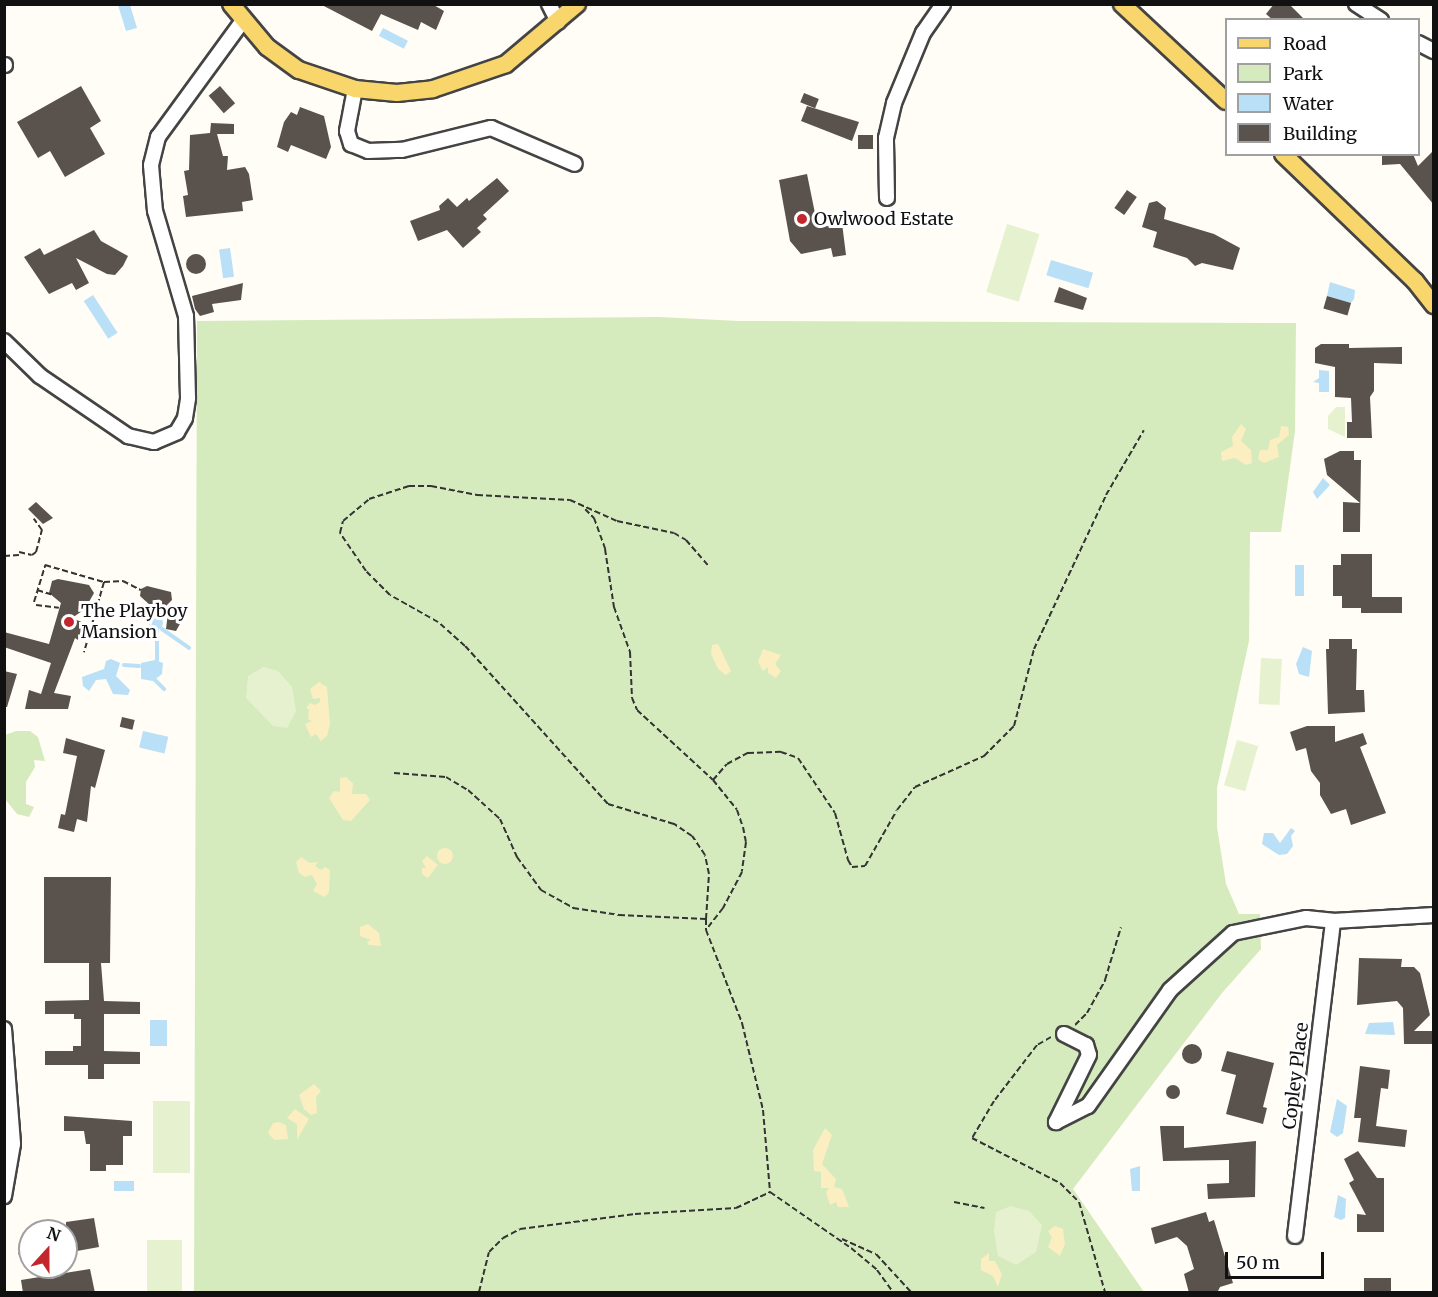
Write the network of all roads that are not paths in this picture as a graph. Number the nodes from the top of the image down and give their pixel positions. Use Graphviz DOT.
graph roads {
  1 [pos="231,4"];
  2 [pos="549,4"];
  3 [pos="577,4"];
  4 [pos="943,4"];
  5 [pos="1122,4"];
  6 [pos="1356,4"];
  7 [pos="1378,18"];
  8 [pos="242,22"];
  9 [pos="558,22"];
  10 [pos="1420,44"];
  11 [pos="1434,51"];
  12 [pos="355,89"];
  13 [pos="1225,99"];
  14 [pos="1285,156"];
  15 [pos="575,164"];
  16 [pos="887,198"];
  17 [pos="1434,305"];
  18 [pos="4,341"];
  19 [pos="1434,915"];
  20 [pos="1333,921"];
  21 [pos="4,1029"];
  22 [pos="1064,1034"];
  23 [pos="4,1196"];
  24 [pos="1295,1236"];
  1 -- 8 [label="main road"];
  2 -- 9 [label="street"];
  3 -- 9 [label="main road"];
  4 -- 16 [label="street"];
  5 -- 13 [label="main road"];
  6 -- 7 [label="street"];
  8 -- 12 [label="main road"];
  8 -- 18 [label="street"];
  9 -- 12 [label="main road"];
  10 -- 11 [label="street"];
  12 -- 15 [label="street"];
  14 -- 17 [label="main road"];
  19 -- 20 [label="street"];
  20 -- 22 [label="street"];
  20 -- 24 [label="street, Copley Place"];
  21 -- 23 [label="street"];
}
